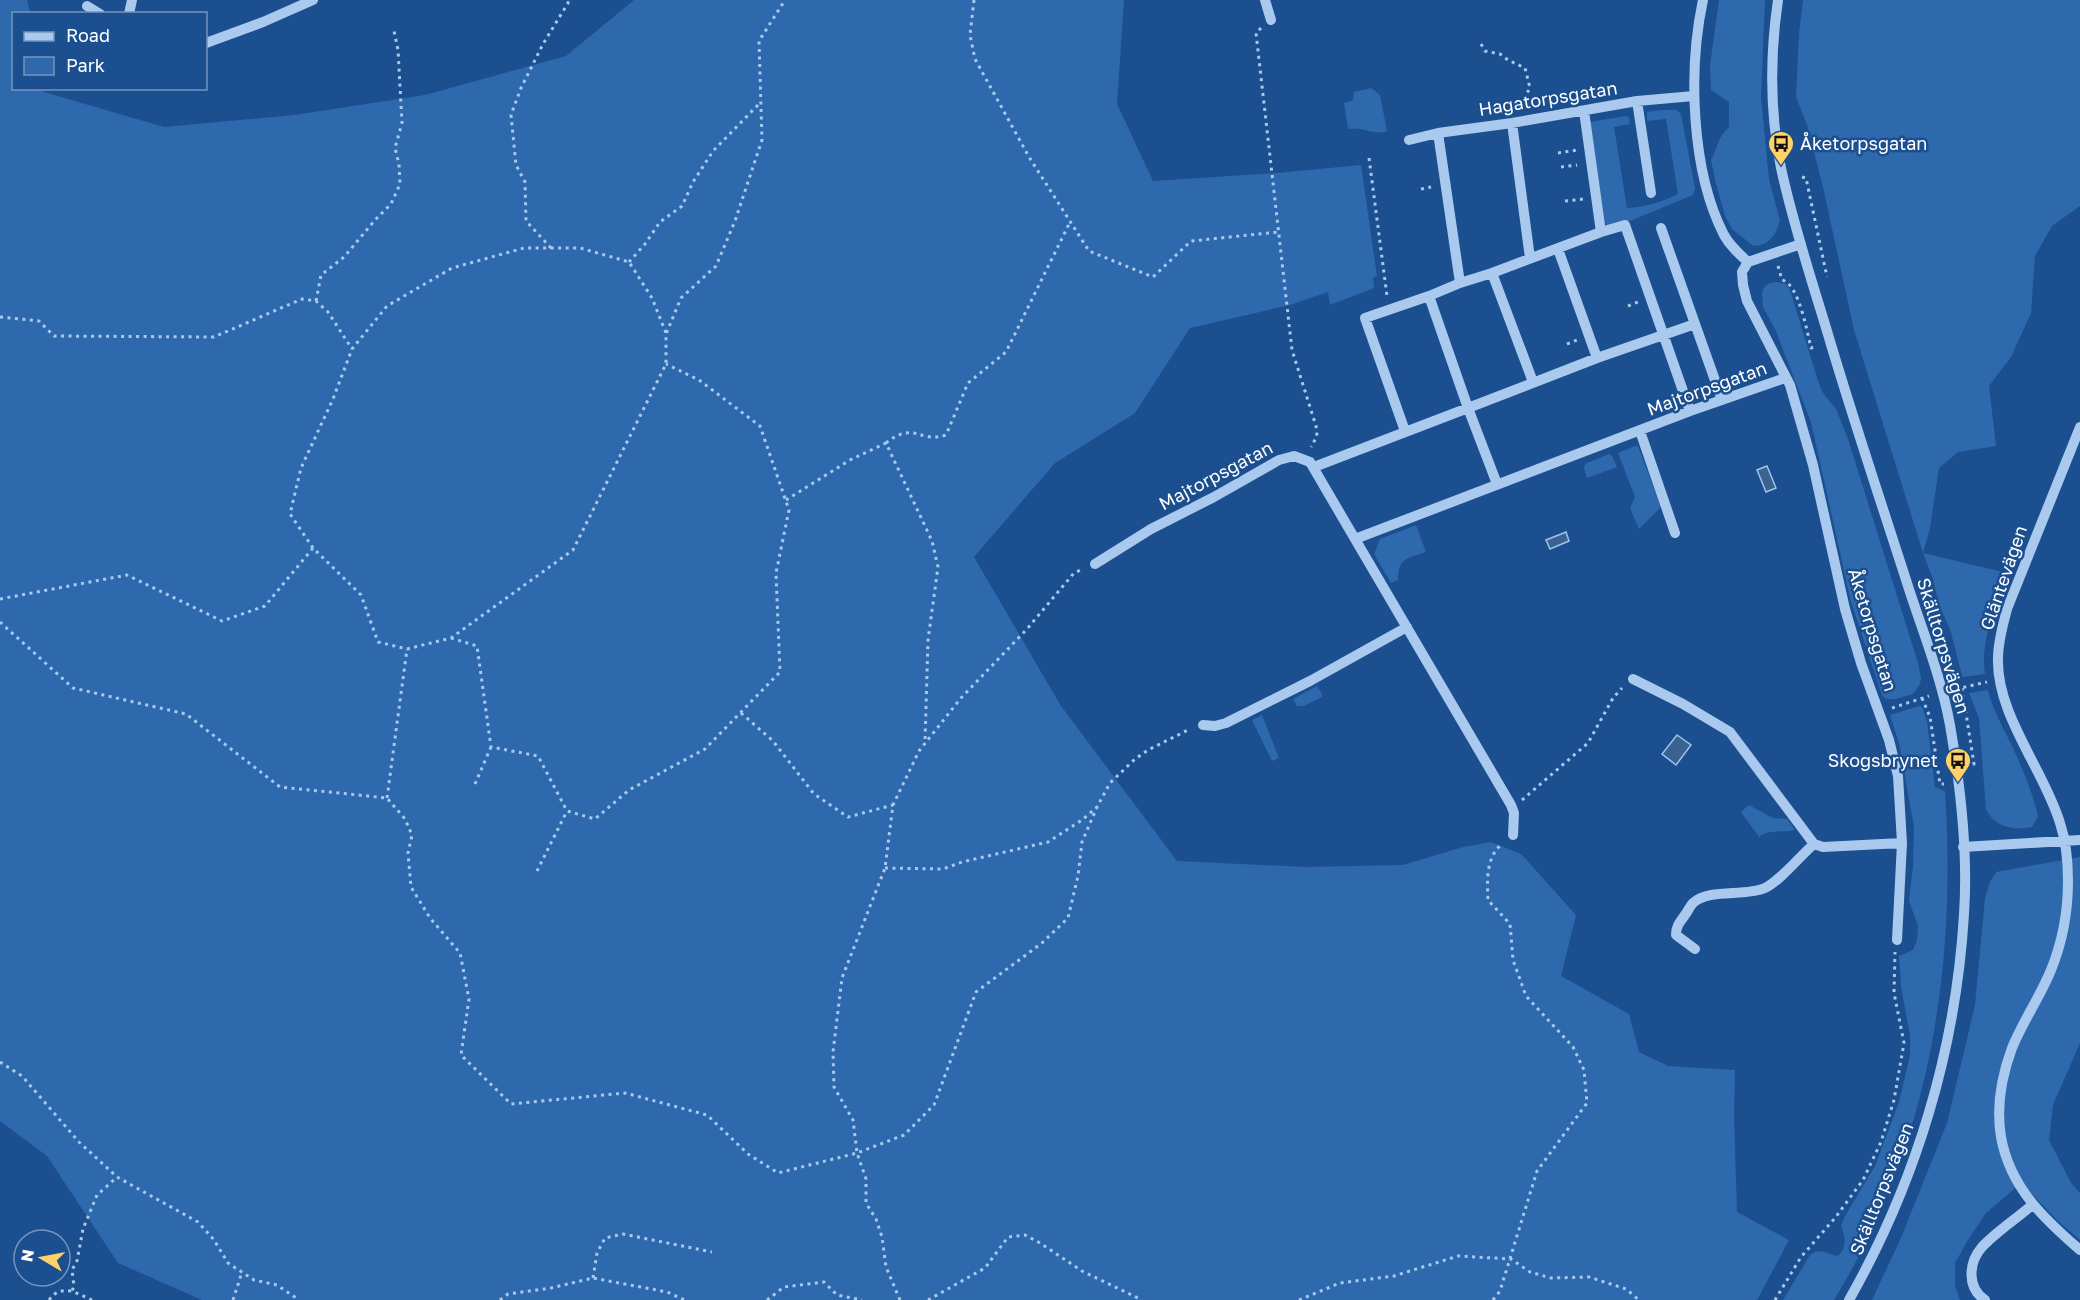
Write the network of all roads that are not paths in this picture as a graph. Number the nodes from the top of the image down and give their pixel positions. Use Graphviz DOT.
graph roads {
  1 [pos="313,0"];
  2 [pos="1265,0"];
  3 [pos="1703,0"];
  4 [pos="1778,0"];
  5 [pos="296,4"];
  6 [pos="87,6"];
  7 [pos="97,12"];
  8 [pos="1271,20"];
  9 [pos="207,43"];
  10 [pos="1694,96"];
  11 [pos="1637,101"];
  12 [pos="1584,111"];
  13 [pos="1512,123"];
  14 [pos="1438,133"];
  15 [pos="1409,140"];
  16 [pos="1651,193"];
  17 [pos="1660,228"];
  18 [pos="1601,232"];
  19 [pos="1801,244"];
  20 [pos="1558,249"];
  21 [pos="1530,258"];
  22 [pos="1748,262"];
  23 [pos="1492,273"];
  24 [pos="1460,283"];
  25 [pos="1429,296"];
  26 [pos="1695,324"];
  27 [pos="1663,335"];
  28 [pos="1597,358"];
  29 [pos="1785,378"];
  30 [pos="1533,382"];
  31 [pos="1722,400"];
  32 [pos="1468,408"];
  33 [pos="1690,411"];
  34 [pos="2080,427"];
  35 [pos="1405,431"];
  36 [pos="1640,431"];
  37 [pos="1314,467"];
  38 [pos="1497,484"];
  39 [pos="1675,533"];
  40 [pos="1355,539"];
  41 [pos="1095,564"];
  42 [pos="1407,627"];
  43 [pos="1633,679"];
  44 [pos="1203,725"];
  45 [pos="1513,835"];
  46 [pos="2080,840"];
  47 [pos="2064,842"];
  48 [pos="1902,843"];
  49 [pos="1814,844"];
  50 [pos="1963,847"];
  51 [pos="1897,940"];
  52 [pos="1695,949"];
  53 [pos="2032,1205"];
  54 [pos="2080,1250"];
  55 [pos="1849,1300"];
  56 [pos="1985,1300"];
  1 -- 5 [label="street"];
  2 -- 8 [label="street"];
  3 -- 10 [label="street"];
  4 -- 19 [label="street, Skälltorpsvägen"];
  5 -- 9 [label="street"];
  6 -- 7 [label="street"];
  10 -- 11 [label="street, Hagatorpsgatan"];
  10 -- 22 [label="street"];
  11 -- 12 [label="street, Hagatorpsgatan"];
  11 -- 16 [label="street"];
  12 -- 13 [label="street, Hagatorpsgatan"];
  12 -- 18 [label="street"];
  13 -- 14 [label="street, Hagatorpsgatan"];
  13 -- 21 [label="street"];
  14 -- 15 [label="street, Hagatorpsgatan"];
  14 -- 24 [label="street"];
  17 -- 26 [label="street"];
  18 -- 20 [label="street"];
  18 -- 27 [label="street"];
  19 -- 22 [label="street"];
  19 -- 50 [label="street, Skälltorpsvägen"];
  20 -- 21 [label="street"];
  20 -- 28 [label="street"];
  21 -- 23 [label="street"];
  22 -- 29 [label="street, Åketorpsgatan"];
  23 -- 24 [label="street"];
  23 -- 30 [label="street"];
  24 -- 25 [label="street"];
  25 -- 32 [label="street"];
  25 -- 35 [label="street"];
  26 -- 27 [label="street"];
  26 -- 31 [label="street"];
  27 -- 28 [label="street"];
  27 -- 33 [label="street"];
  28 -- 30 [label="street"];
  29 -- 31 [label="street, Majtorpsgatan"];
  29 -- 48 [label="street, Åketorpsgatan"];
  30 -- 32 [label="street"];
  31 -- 33 [label="street, Majtorpsgatan"];
  32 -- 35 [label="street"];
  32 -- 38 [label="street"];
  33 -- 36 [label="street, Majtorpsgatan"];
  34 -- 47 [label="street, Gläntevägen"];
  35 -- 37 [label="street"];
  36 -- 38 [label="street, Majtorpsgatan"];
  36 -- 39 [label="street, Majtorpsgatan"];
  37 -- 40 [label="street, Majtorpsgatan"];
  37 -- 41 [label="street, Majtorpsgatan"];
  38 -- 40 [label="street, Majtorpsgatan"];
  40 -- 42 [label="street, Majtorpsgatan"];
  42 -- 44 [label="street"];
  42 -- 45 [label="street, Majtorpsgatan"];
  43 -- 49 [label="street"];
  46 -- 47 [label="street"];
  47 -- 50 [label="street"];
  47 -- 53 [label="street, Gläntevägen"];
  48 -- 49 [label="street"];
  48 -- 51 [label="street, Åketorpsgatan"];
  49 -- 52 [label="street"];
  50 -- 55 [label="street, Skälltorpsvägen"];
  53 -- 54 [label="street, Gläntevägen"];
  53 -- 56 [label="street"];
}
